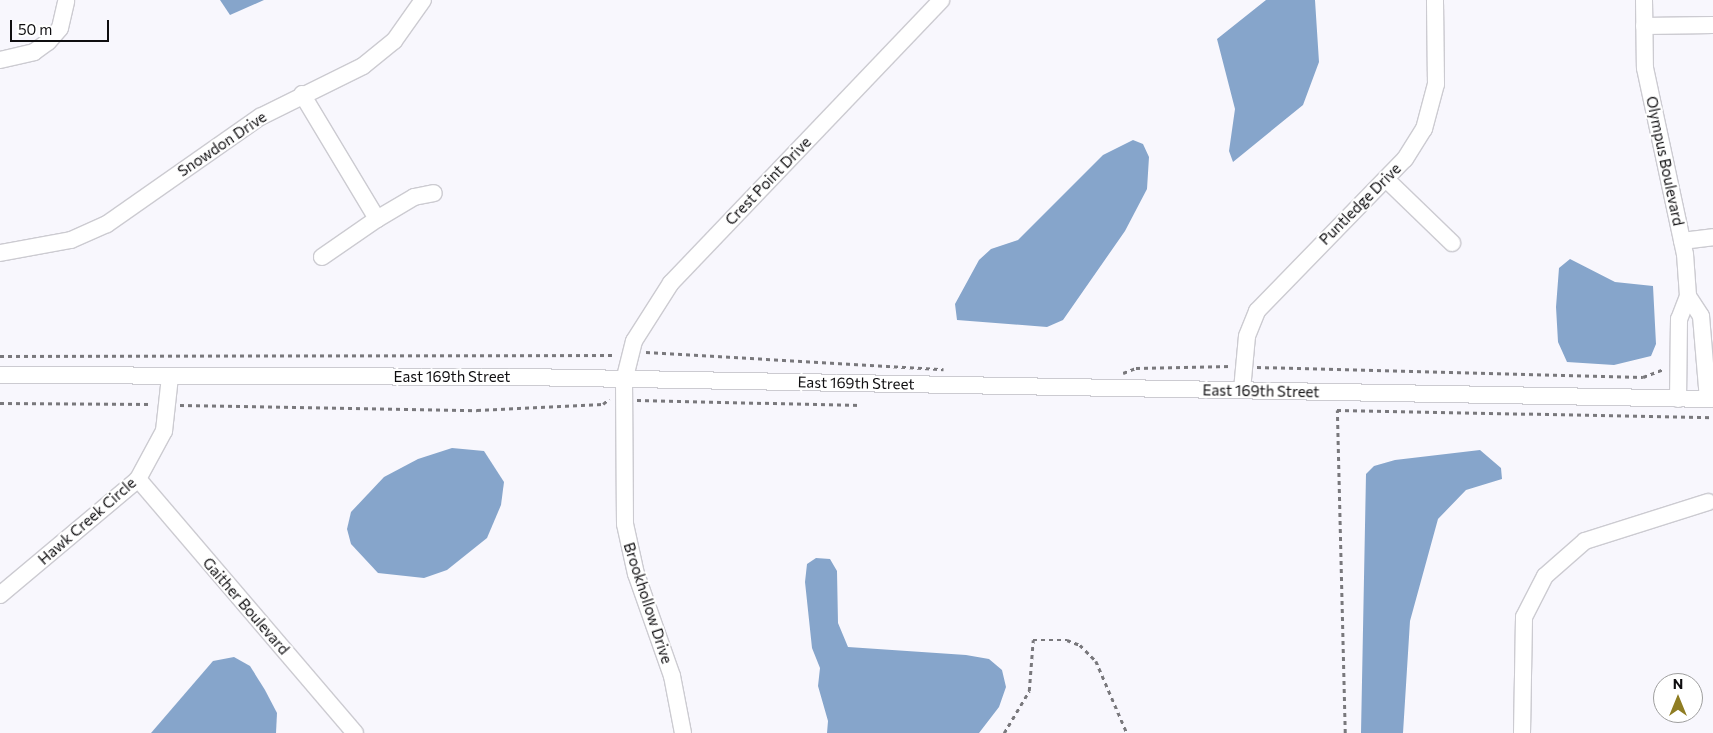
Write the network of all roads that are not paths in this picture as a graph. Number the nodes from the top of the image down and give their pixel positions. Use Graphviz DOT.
graph roads {
  1 [pos="423,0"];
  2 [pos="941,0"];
  3 [pos="1435,0"];
  4 [pos="1644,0"];
  5 [pos="66,1"];
  6 [pos="1644,26"];
  7 [pos="1713,26"];
  8 [pos="0,60"];
  9 [pos="302,94"];
  10 [pos="1386,179"];
  11 [pos="434,193"];
  12 [pos="376,219"];
  13 [pos="1713,238"];
  14 [pos="1682,241"];
  15 [pos="1452,243"];
  16 [pos="0,253"];
  17 [pos="322,257"];
  18 [pos="1688,296"];
  19 [pos="0,375"];
  20 [pos="170,376"];
  21 [pos="624,381"];
  22 [pos="1242,390"];
  23 [pos="1678,399"];
  24 [pos="1710,399"];
  25 [pos="138,480"];
  26 [pos="1708,502"];
  27 [pos="0,595"];
  28 [pos="355,733"];
  29 [pos="684,733"];
  30 [pos="1522,733"];
  1 -- 9 [label="street, Snowdon Drive"];
  2 -- 21 [label="street, Crest Point Drive"];
  3 -- 10 [label="street, Puntledge Drive"];
  4 -- 6 [label="street, Olympus Boulevard"];
  5 -- 8 [label="street"];
  6 -- 7 [label="street"];
  6 -- 14 [label="street, Olympus Boulevard"];
  9 -- 12 [label="street"];
  9 -- 16 [label="street, Snowdon Drive"];
  10 -- 15 [label="street"];
  10 -- 22 [label="street, Puntledge Drive"];
  11 -- 12 [label="street"];
  12 -- 17 [label="street"];
  13 -- 14 [label="street"];
  14 -- 18 [label="street, Olympus Boulevard"];
  18 -- 23 [label="street, Olympus Boulevard"];
  18 -- 24 [label="street, Olympus Boulevard"];
  19 -- 20 [label="street, East 169th Street"];
  20 -- 21 [label="street, East 169th Street"];
  20 -- 25 [label="street, Hawk Creek Circle"];
  21 -- 22 [label="street, East 169th Street"];
  21 -- 29 [label="street, Brookhollow Drive"];
  22 -- 23 [label="street, East 169th Street"];
  23 -- 24 [label="street, East 169th Street"];
  25 -- 27 [label="street, Hawk Creek Circle"];
  25 -- 28 [label="street, Gaither Boulevard"];
  26 -- 30 [label="street"];
}
